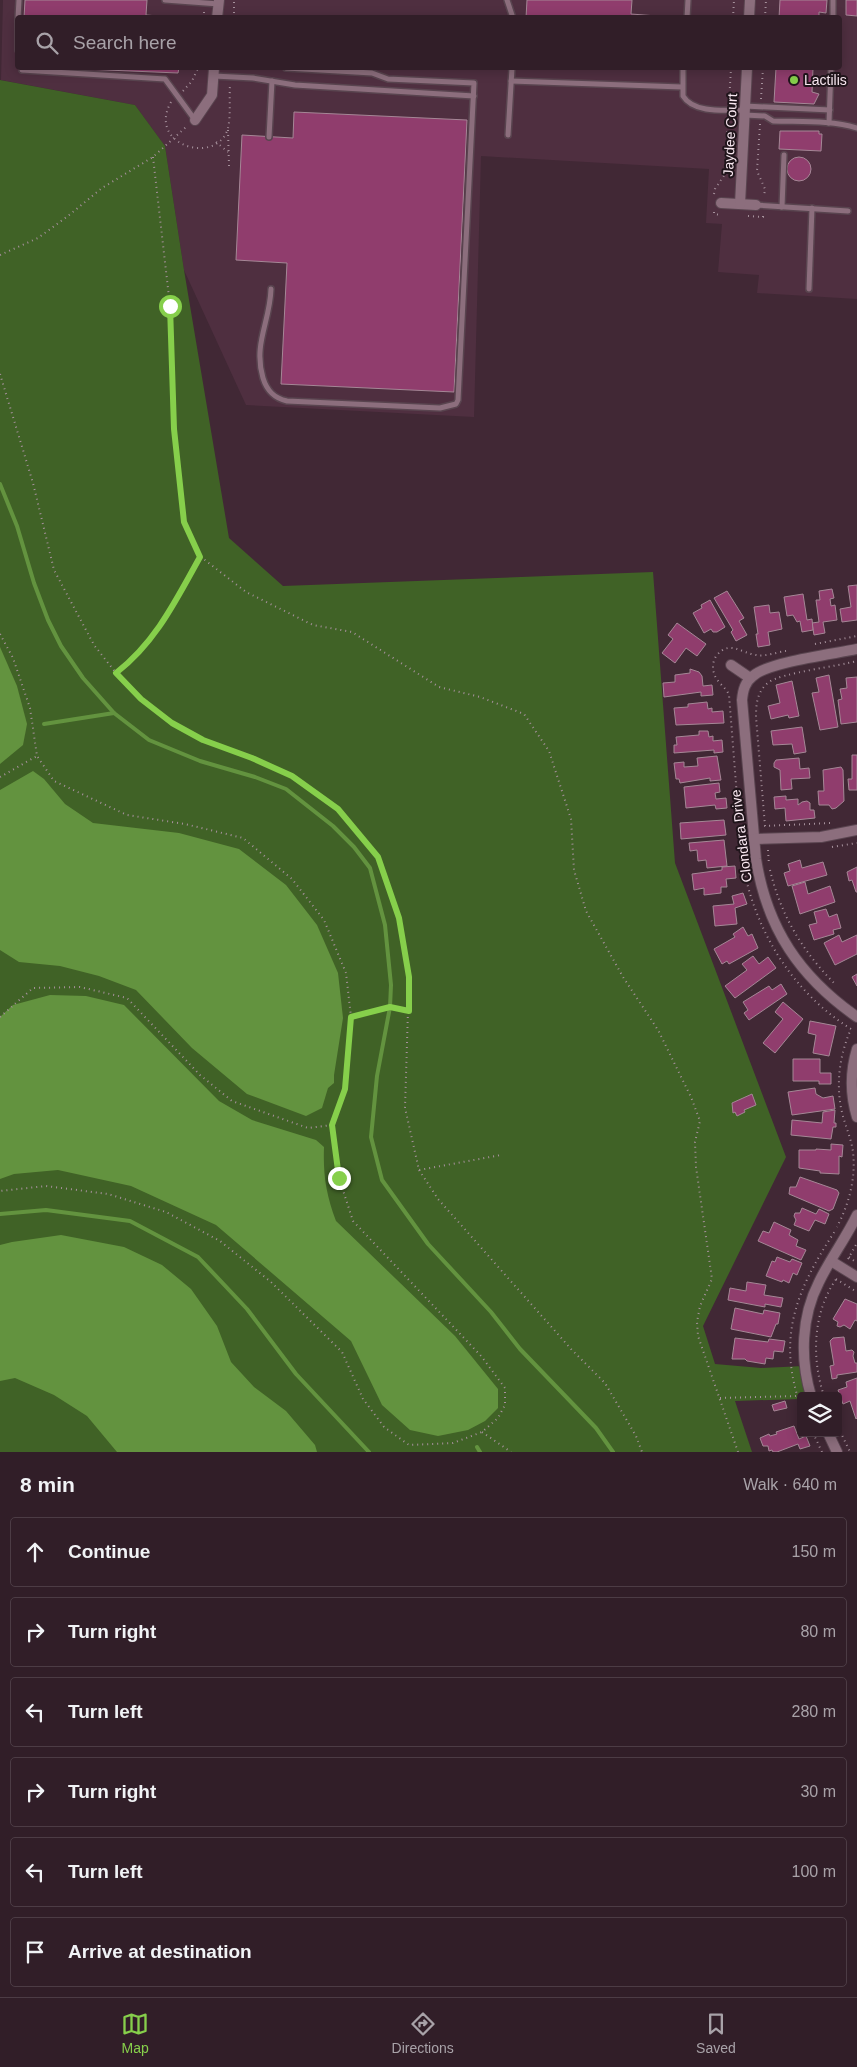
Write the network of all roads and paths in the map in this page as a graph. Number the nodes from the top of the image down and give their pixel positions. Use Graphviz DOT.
graph roads {
  1 [pos="19,0"];
  2 [pos="165,0"];
  3 [pos="180,0"];
  4 [pos="234,0"];
  5 [pos="507,0"];
  6 [pos="688,0"];
  7 [pos="734,0"];
  8 [pos="750,0"];
  9 [pos="766,0"];
  10 [pos="834,0"];
  11 [pos="219,2"];
  12 [pos="18,15"];
  13 [pos="218,15"];
  14 [pos="234,15"];
  15 [pos="512,15"];
  16 [pos="686,15"];
  17 [pos="733,15"];
  18 [pos="749,15"];
  19 [pos="765,15"];
  20 [pos="833,15"];
  21 [pos="22,70"];
  22 [pos="320,70"];
  23 [pos="512,70"];
  24 [pos="683,70"];
  25 [pos="747,70"];
  26 [pos="831,70"];
  27 [pos="213,72"];
  28 [pos="272,81"];
  29 [pos="511,81"];
  30 [pos="682,87"];
  31 [pos="474,96"];
  32 [pos="830,110"];
  33 [pos="745,111"];
  34 [pos="195,120"];
  35 [pos="829,123"];
  36 [pos="228,127"];
  37 [pos="857,128"];
  38 [pos="508,135"];
  39 [pos="270,137"];
  40 [pos="216,142"];
  41 [pos="229,153"];
  42 [pos="784,155"];
  43 [pos="153,156"];
  44 [pos="229,166"];
  45 [pos="720,203"];
  46 [pos="740,204"];
  47 [pos="756,205"];
  48 [pos="782,207"];
  49 [pos="812,208"];
  50 [pos="848,211"];
  51 [pos="0,255"];
  52 [pos="272,289"];
  53 [pos="809,289"];
  54 [pos="0,374"];
  55 [pos="200,557"];
  56 [pos="0,634"];
  57 [pos="857,636"];
  58 [pos="808,646"];
  59 [pos="857,649"];
  60 [pos="791,650"];
  61 [pos="857,662"];
  62 [pos="731,665"];
  63 [pos="116,673"];
  64 [pos="750,678"];
  65 [pos="37,756"];
  66 [pos="0,777"];
  67 [pos="832,823"];
  68 [pos="857,830"];
  69 [pos="754,839"];
  70 [pos="768,850"];
  71 [pos="841,990"];
  72 [pos="409,1011"];
  73 [pos="0,1017"];
  74 [pos="351,1017"];
  75 [pos="857,1018"];
  76 [pos="857,1049"];
  77 [pos="857,1116"];
  78 [pos="332,1125"];
  79 [pos="501,1155"];
  80 [pos="419,1170"];
  81 [pos="0,1190"];
  82 [pos="857,1215"];
  83 [pos="857,1243"];
  84 [pos="849,1257"];
  85 [pos="831,1261"];
  86 [pos="847,1262"];
  87 [pos="857,1263"];
  88 [pos="857,1277"];
  89 [pos="857,1292"];
  90 [pos="810,1392"];
  91 [pos="823,1392"];
  92 [pos="797,1396"];
  93 [pos="720,1398"];
  94 [pos="482,1432"];
  95 [pos="842,1435"];
  96 [pos="815,1437"];
  97 [pos="830,1437"];
  98 [pos="511,1452"];
  99 [pos="642,1452"];
  100 [pos="738,1452"];
  101 [pos="822,1452"];
  102 [pos="837,1452"];
  103 [pos="850,1452"];
  1 -- 12 [label="lane"];
  2 -- 3 [label="lane"];
  3 -- 11 [label="lane"];
  4 -- 14 [label="path"];
  5 -- 15 [label="lane"];
  6 -- 16 [label="lane"];
  7 -- 17 [label="path"];
  8 -- 18 [label="street"];
  9 -- 19 [label="path"];
  10 -- 20 [label="lane"];
  11 -- 13 [label="street"];
  21 -- 34 [label="lane"];
  22 -- 31 [label="lane"];
  23 -- 29 [label="lane"];
  24 -- 30 [label="lane"];
  25 -- 33 [label="street, Jaydee Court"];
  26 -- 32 [label="lane"];
  27 -- 28 [label="lane"];
  27 -- 34 [label="street"];
  28 -- 31 [label="lane"];
  28 -- 39 [label="lane"];
  29 -- 30 [label="lane"];
  29 -- 38 [label="lane"];
  30 -- 33 [label="lane"];
  31 -- 52 [label="lane"];
  32 -- 33 [label="lane"];
  32 -- 35 [label="lane"];
  33 -- 35 [label="lane"];
  33 -- 46 [label="street, Jaydee Court"];
  34 -- 43 [label="path"];
  35 -- 37 [label="lane"];
  36 -- 41 [label="path"];
  40 -- 41 [label="path"];
  41 -- 44 [label="path"];
  42 -- 48 [label="lane"];
  43 -- 51 [label="path"];
  43 -- 55 [label="path"];
  45 -- 46 [label="street"];
  46 -- 47 [label="street"];
  47 -- 48 [label="lane"];
  48 -- 49 [label="lane"];
  49 -- 50 [label="lane"];
  49 -- 53 [label="lane"];
  54 -- 63 [label="path"];
  55 -- 63 [label="path"];
  55 -- 93 [label="path"];
  56 -- 65 [label="path"];
  57 -- 58 [label="path"];
  59 -- 64 [label="street"];
  60 -- 92 [label="path"];
  61 -- 67 [label="path"];
  62 -- 64 [label="street"];
  63 -- 72 [label="path"];
  64 -- 69 [label="street, Clondara Drive"];
  65 -- 66 [label="path"];
  65 -- 74 [label="path"];
  68 -- 69 [label="street"];
  69 -- 75 [label="street, Clondara Drive"];
  70 -- 71 [label="path"];
  72 -- 74 [label="path"];
  72 -- 80 [label="path"];
  73 -- 78 [label="path"];
  74 -- 78 [label="path"];
  76 -- 77 [label="street"];
  78 -- 94 [label="path"];
  79 -- 80 [label="path"];
  80 -- 99 [label="path"];
  81 -- 94 [label="path"];
  82 -- 85 [label="street"];
  83 -- 84 [label="path"];
  84 -- 86 [label="path"];
  84 -- 87 [label="path"];
  85 -- 88 [label="street"];
  85 -- 90 [label="street"];
  89 -- 91 [label="path"];
  92 -- 93 [label="path"];
  93 -- 100 [label="path"];
  94 -- 98 [label="path"];
  95 -- 103 [label="path"];
  96 -- 101 [label="path"];
  97 -- 102 [label="street"];
}
